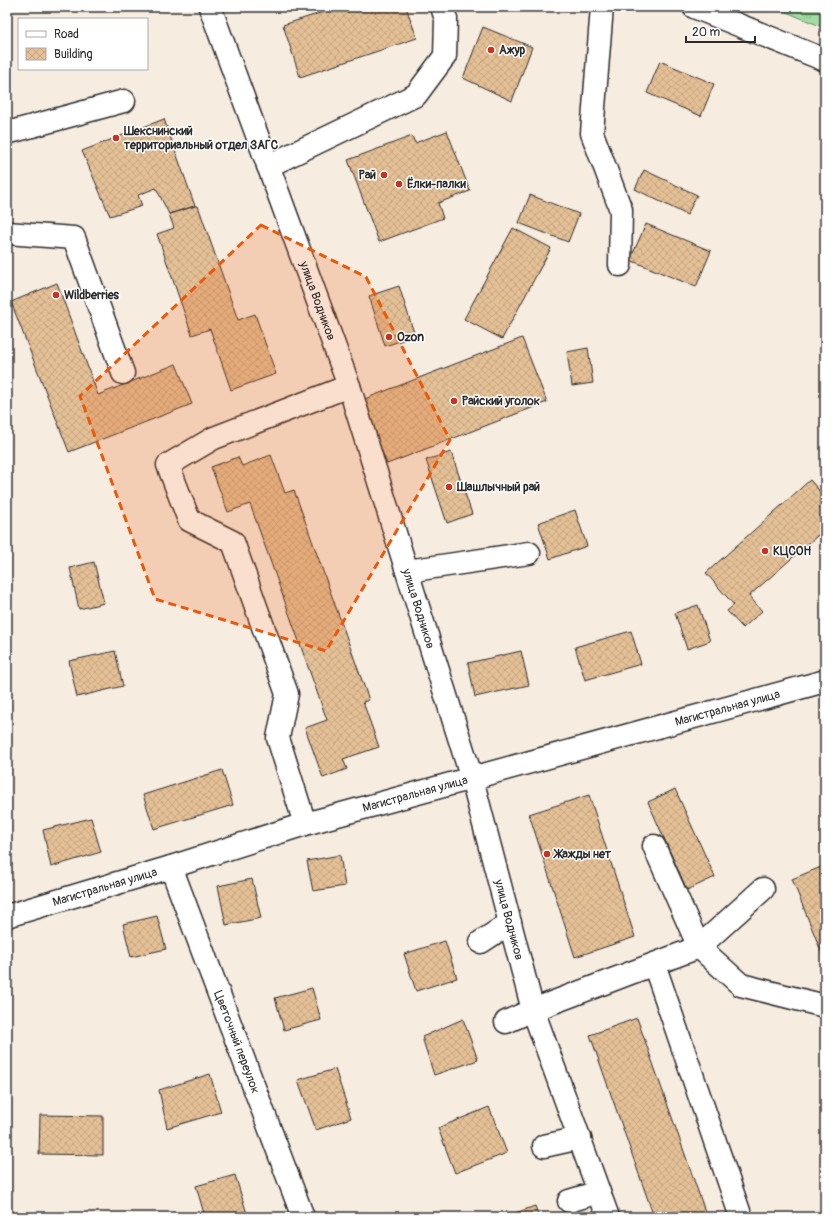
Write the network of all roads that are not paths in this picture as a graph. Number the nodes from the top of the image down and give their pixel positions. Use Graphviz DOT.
graph roads {
  1 [pos="210,7"];
  2 [pos="442,7"];
  3 [pos="602,7"];
  4 [pos="694,7"];
  5 [pos="825,60"];
  6 [pos="124,101"];
  7 [pos="7,133"];
  8 [pos="268,166"];
  9 [pos="7,233"];
  10 [pos="620,265"];
  11 [pos="123,373"];
  12 [pos="349,386"];
  13 [pos="529,553"];
  14 [pos="407,571"];
  15 [pos="825,681"];
  16 [pos="472,779"];
  17 [pos="305,824"];
  18 [pos="654,846"];
  19 [pos="171,867"];
  20 [pos="763,889"];
  21 [pos="7,916"];
  22 [pos="510,923"];
  23 [pos="481,942"];
  24 [pos="699,947"];
  25 [pos="654,964"];
  26 [pos="825,1006"];
  27 [pos="533,1010"];
  28 [pos="506,1022"];
  29 [pos="580,1138"];
  30 [pos="544,1146"];
  31 [pos="599,1192"];
  32 [pos="569,1201"];
  33 [pos="303,1217"];
  34 [pos="608,1217"];
  35 [pos="741,1217"];
  1 -- 8 [label="street, улица Водников"];
  2 -- 8 [label="street"];
  3 -- 10 [label="street"];
  4 -- 5 [label="street"];
  6 -- 7 [label="street"];
  8 -- 12 [label="street, улица Водников"];
  9 -- 11 [label="street"];
  12 -- 14 [label="street, улица Водников"];
  12 -- 17 [label="street"];
  13 -- 14 [label="street"];
  14 -- 16 [label="street, улица Водников"];
  15 -- 16 [label="street, Магистральная улица"];
  16 -- 17 [label="street, Магистральная улица"];
  16 -- 22 [label="street, улица Водников"];
  17 -- 19 [label="street, Магистральная улица"];
  18 -- 24 [label="street"];
  19 -- 21 [label="street, Магистральная улица"];
  19 -- 33 [label="street, Цветочный переулок"];
  20 -- 24 [label="street"];
  22 -- 23 [label="street"];
  22 -- 27 [label="street, улица Водников"];
  24 -- 25 [label="street"];
  24 -- 26 [label="street"];
  25 -- 27 [label="street"];
  25 -- 35 [label="street"];
  27 -- 28 [label="street"];
  27 -- 29 [label="street, улица Водников"];
  29 -- 30 [label="street"];
  29 -- 31 [label="street, улица Водников"];
  31 -- 32 [label="street"];
  31 -- 34 [label="street, улица Водников"];
}
